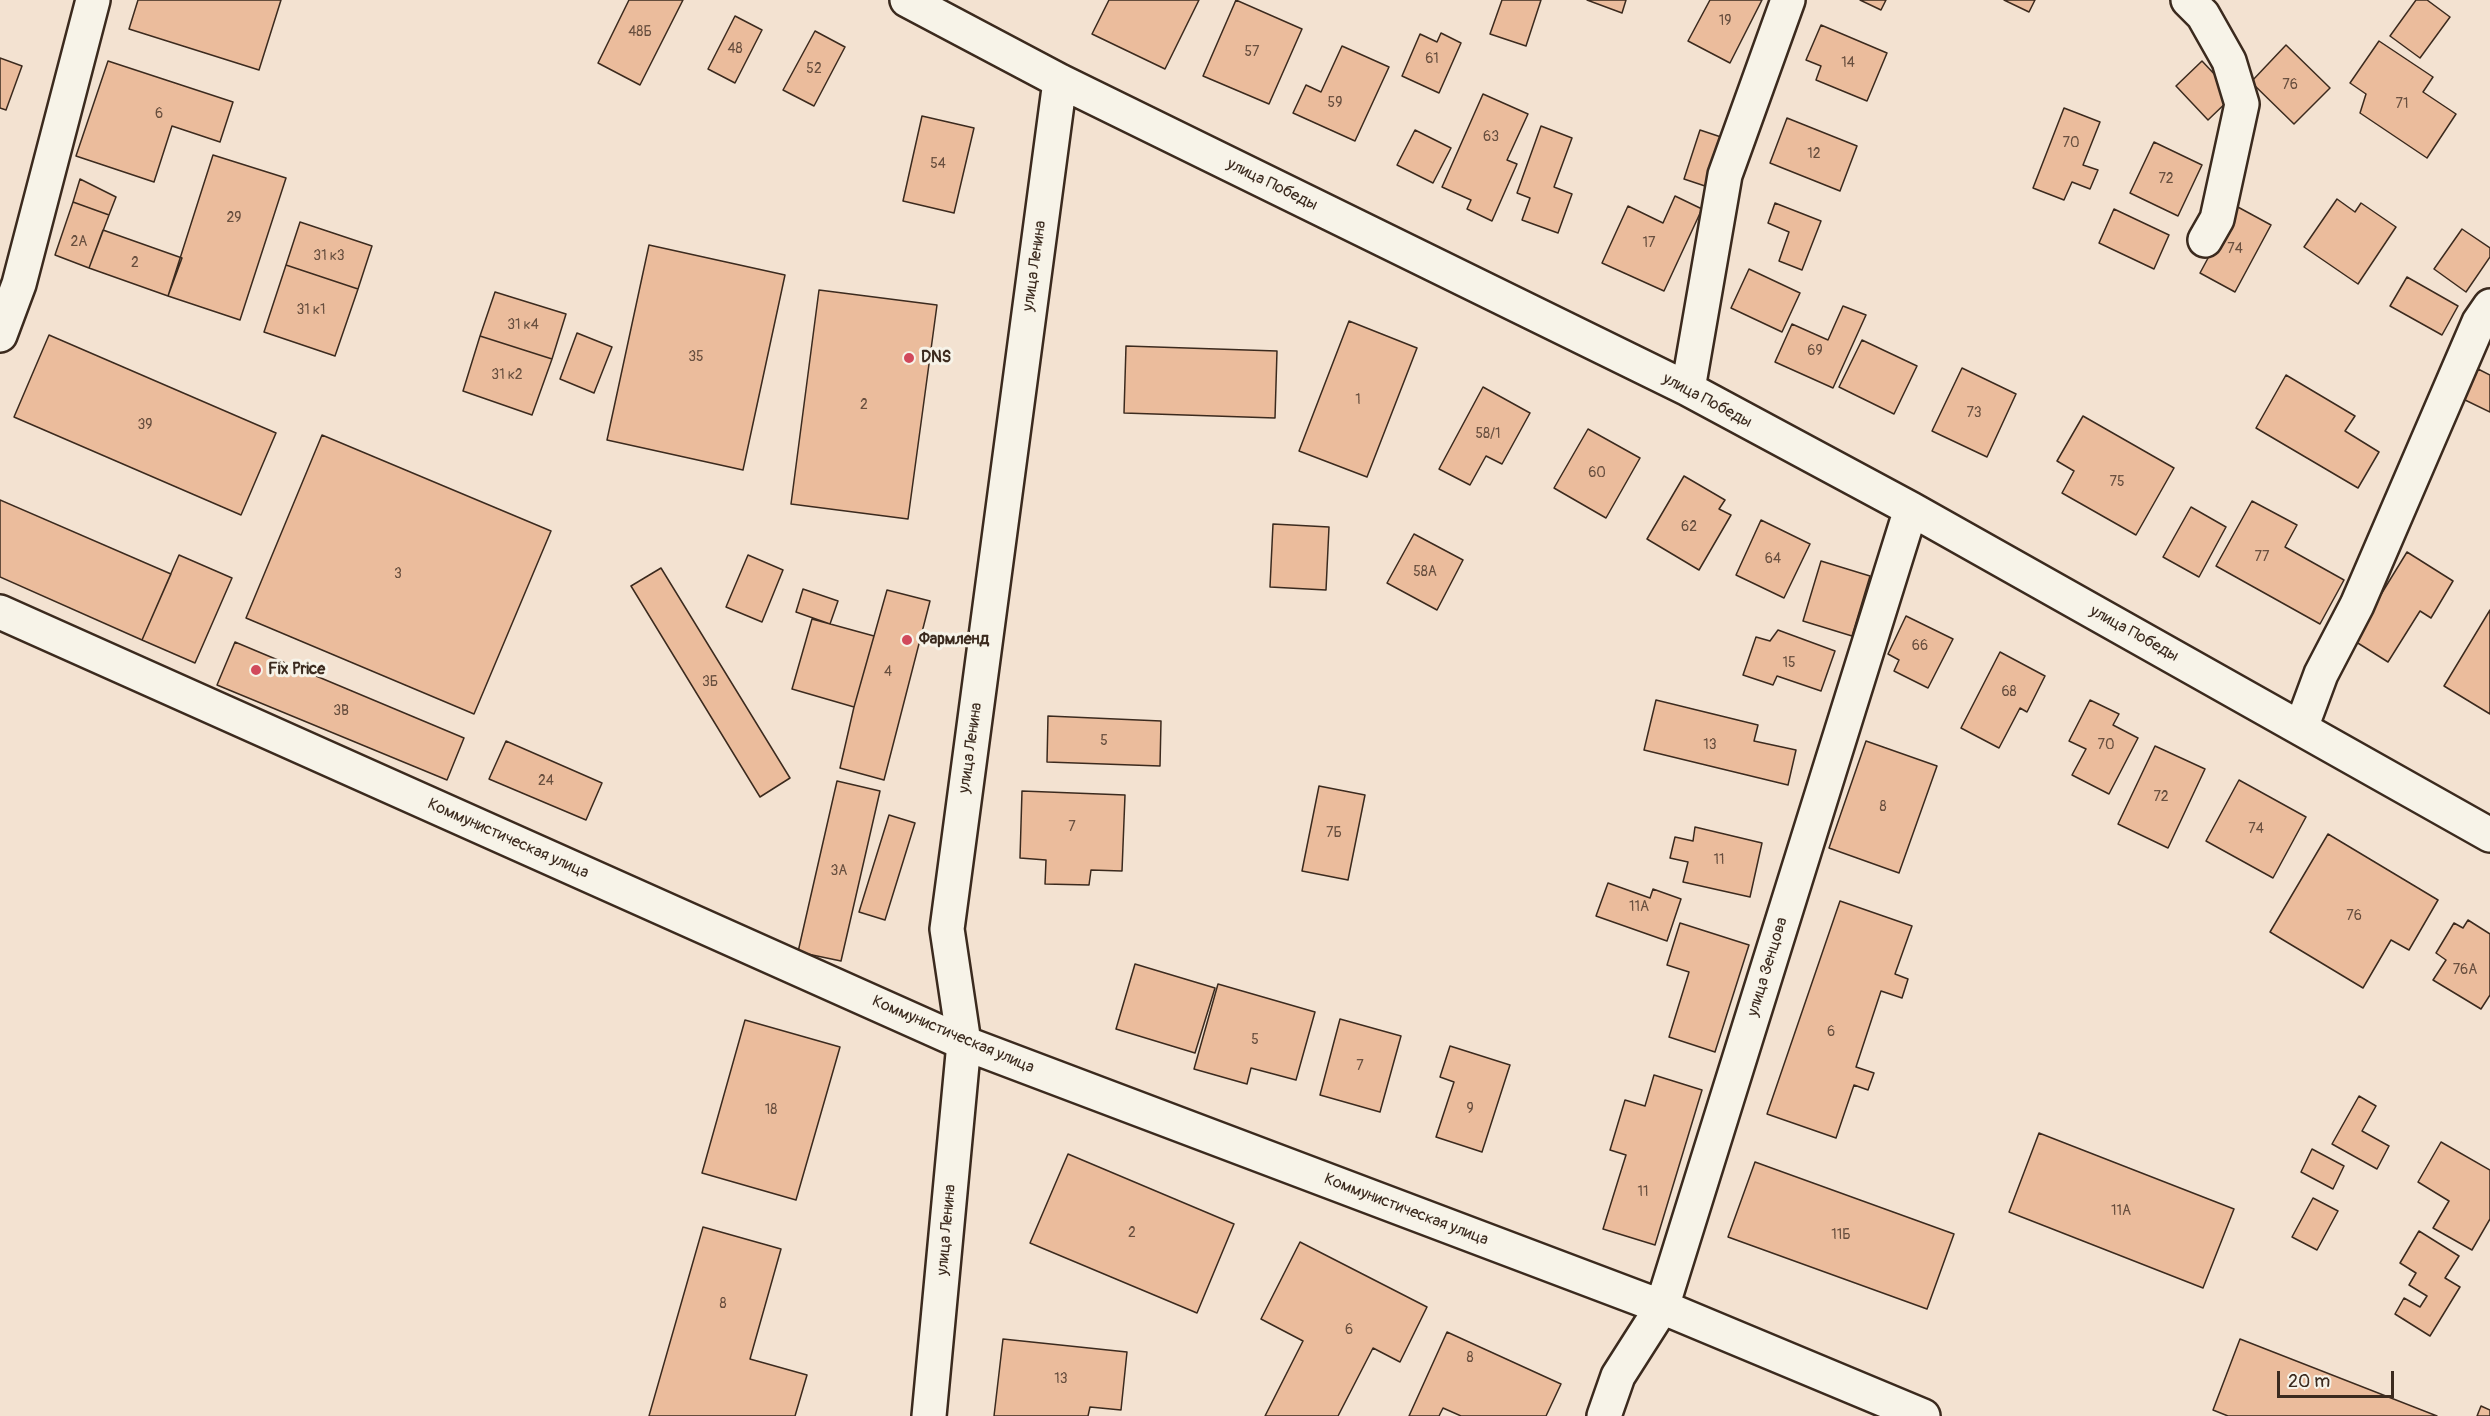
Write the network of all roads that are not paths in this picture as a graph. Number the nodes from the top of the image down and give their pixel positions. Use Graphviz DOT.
graph roads {
  1 [pos="93,0"];
  2 [pos="907,0"];
  3 [pos="1788,0"];
  4 [pos="2188,0"];
  5 [pos="1060,81"];
  6 [pos="2205,240"];
  7 [pos="2490,306"];
  8 [pos="0,335"];
  9 [pos="1688,389"];
  10 [pos="1911,509"];
  11 [pos="0,612"];
  12 [pos="2301,728"];
  13 [pos="2490,835"];
  14 [pos="964,1043"];
  15 [pos="1662,1307"];
  16 [pos="929,1416"];
  17 [pos="1604,1416"];
  18 [pos="1923,1416"];
  1 -- 8 [label="street"];
  2 -- 5 [label="street, улица Победы"];
  3 -- 9 [label="street"];
  4 -- 6 [label="street"];
  5 -- 9 [label="street, улица Победы"];
  5 -- 14 [label="street, улица Ленина"];
  7 -- 12 [label="street"];
  9 -- 10 [label="street, улица Победы"];
  10 -- 12 [label="street, улица Победы"];
  10 -- 15 [label="street, улица Зенцова"];
  11 -- 14 [label="street, Коммунистическая улица"];
  12 -- 13 [label="street, улица Победы"];
  14 -- 15 [label="street, Коммунистическая улица"];
  14 -- 16 [label="street, улица Ленина"];
  15 -- 17 [label="street, улица Зенцова"];
  15 -- 18 [label="street, Коммунистическая улица"];
}
